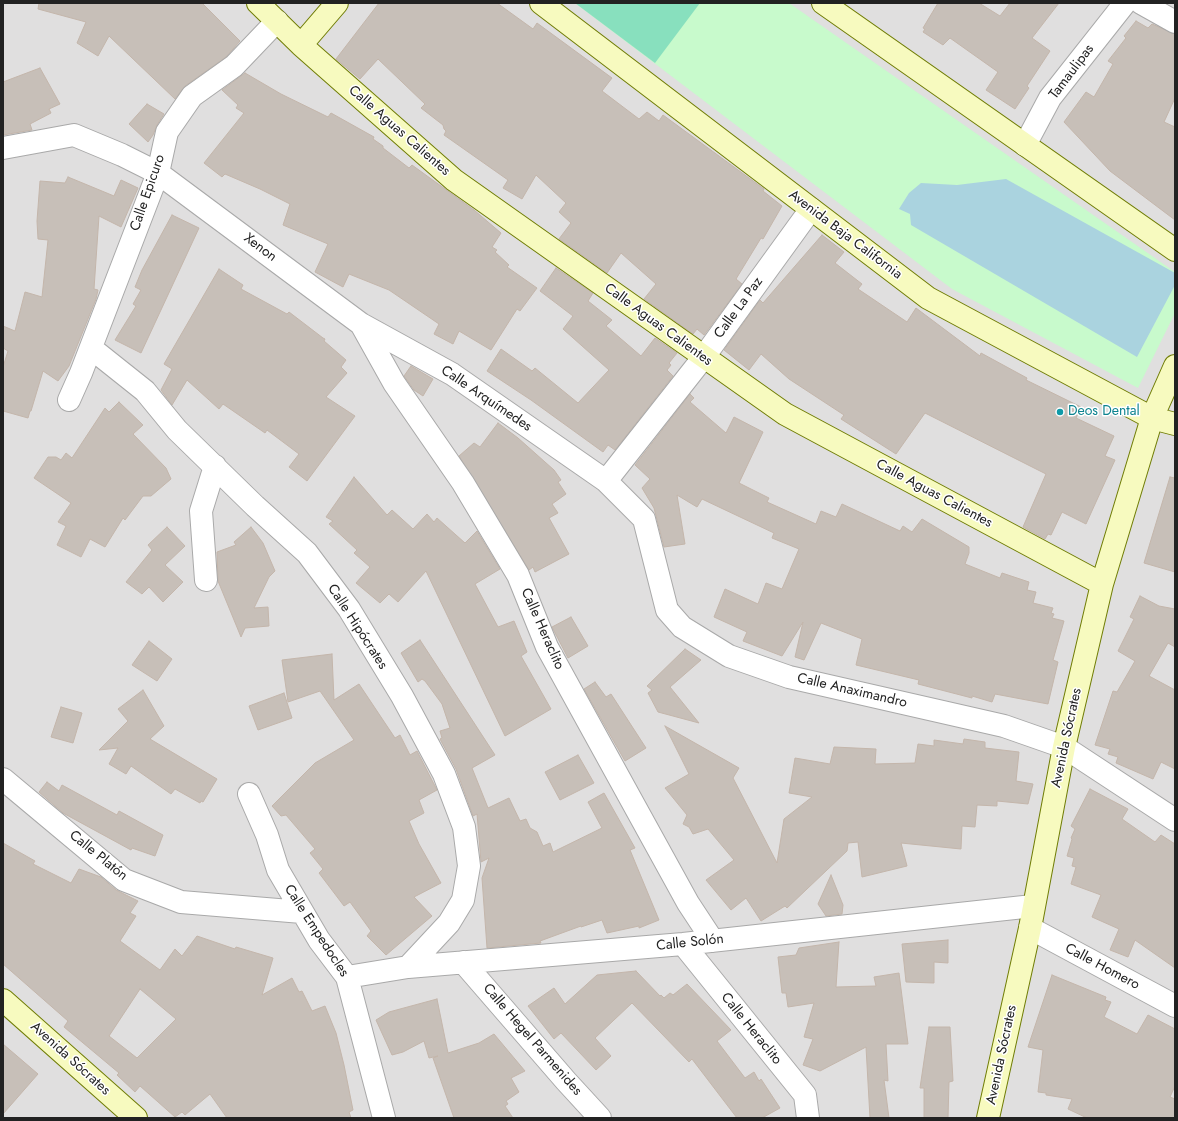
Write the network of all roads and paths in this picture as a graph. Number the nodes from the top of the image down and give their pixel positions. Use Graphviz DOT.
graph roads {
  1 [pos="258,3"];
  2 [pos="337,3"];
  3 [pos="541,3"];
  4 [pos="823,3"];
  5 [pos="1125,3"];
  6 [pos="1141,3"];
  7 [pos="277,21"];
  8 [pos="1175,22"];
  9 [pos="301,45"];
  10 [pos="1025,144"];
  11 [pos="3,148"];
  12 [pos="158,173"];
  13 [pos="811,209"];
  14 [pos="1175,250"];
  15 [pos="361,324"];
  16 [pos="91,348"];
  17 [pos="703,358"];
  18 [pos="1175,366"];
  19 [pos="69,400"];
  20 [pos="1152,418"];
  21 [pos="1175,424"];
  22 [pos="215,466"];
  23 [pos="606,481"];
  24 [pos="206,580"];
  25 [pos="1102,584"];
  26 [pos="1064,747"];
  27 [pos="3,779"];
  28 [pos="249,794"];
  29 [pos="1175,820"];
  30 [pos="1033,906"];
  31 [pos="302,912"];
  32 [pos="1030,928"];
  33 [pos="713,941"];
  34 [pos="683,944"];
  35 [pos="463,962"];
  36 [pos="408,967"];
  37 [pos="347,977"];
  38 [pos="3,1000"];
  39 [pos="1175,1006"];
  40 [pos="136,1118"];
  41 [pos="384,1118"];
  42 [pos="600,1118"];
  43 [pos="808,1118"];
  44 [pos="988,1118"];
  1 -- 7 [label="street, Calle Aguas Calientes"];
  2 -- 9 [label="street"];
  3 -- 13 [label="street, Avenida Baja California"];
  4 -- 10 [label="street"];
  5 -- 10 [label="street, Tamaulipas"];
  6 -- 8 [label="street"];
  7 -- 9 [label="street, Calle Aguas Calientes"];
  7 -- 12 [label="street, Calle Epicuro"];
  9 -- 17 [label="street, Calle Aguas Calientes"];
  10 -- 14 [label="street"];
  11 -- 12 [label="street, Xenon"];
  12 -- 15 [label="street, Xenon"];
  12 -- 16 [label="street, Calle Epicuro"];
  13 -- 17 [label="street, Calle La Paz"];
  13 -- 20 [label="street, Avenida Baja California"];
  15 -- 23 [label="street, Calle Arquímedes"];
  15 -- 33 [label="street, Calle Heraclito"];
  16 -- 19 [label="street, Calle Epicuro"];
  16 -- 22 [label="street, Calle Hipócrates"];
  17 -- 23 [label="street, Calle La Paz"];
  17 -- 25 [label="street, Calle Aguas Calientes"];
  18 -- 20 [label="street, Avenida Sócrates"];
  20 -- 21 [label="street, Avenida Baja California"];
  20 -- 25 [label="street, Avenida Sócrates"];
  22 -- 24 [label="street"];
  22 -- 36 [label="street, Calle Hipócrates"];
  23 -- 26 [label="street, Calle Anaximandro"];
  25 -- 26 [label="street, Avenida Sócrates"];
  26 -- 29 [label="street, Calle Anaximandro"];
  26 -- 30 [label="street, Avenida Sócrates"];
  27 -- 31 [label="street, Calle Platón"];
  28 -- 31 [label="street, Calle Empedocles"];
  30 -- 32 [label="street, Avenida Sócrates"];
  30 -- 33 [label="street, Calle Solón"];
  31 -- 37 [label="street, Calle Empedocles"];
  32 -- 39 [label="street, Calle Homero"];
  32 -- 44 [label="street, Avenida Sócrates"];
  33 -- 34 [label="street, Calle Solón"];
  34 -- 35 [label="street, Calle Solón"];
  34 -- 43 [label="street, Calle Heraclito"];
  35 -- 36 [label="street, Calle Solón"];
  35 -- 42 [label="street, Calle Hegel Parmenides"];
  36 -- 37 [label="street, Calle Solón"];
  37 -- 41 [label="street, Calle Empedocles"];
  38 -- 40 [label="street, Avenida Sócrates"];
}
